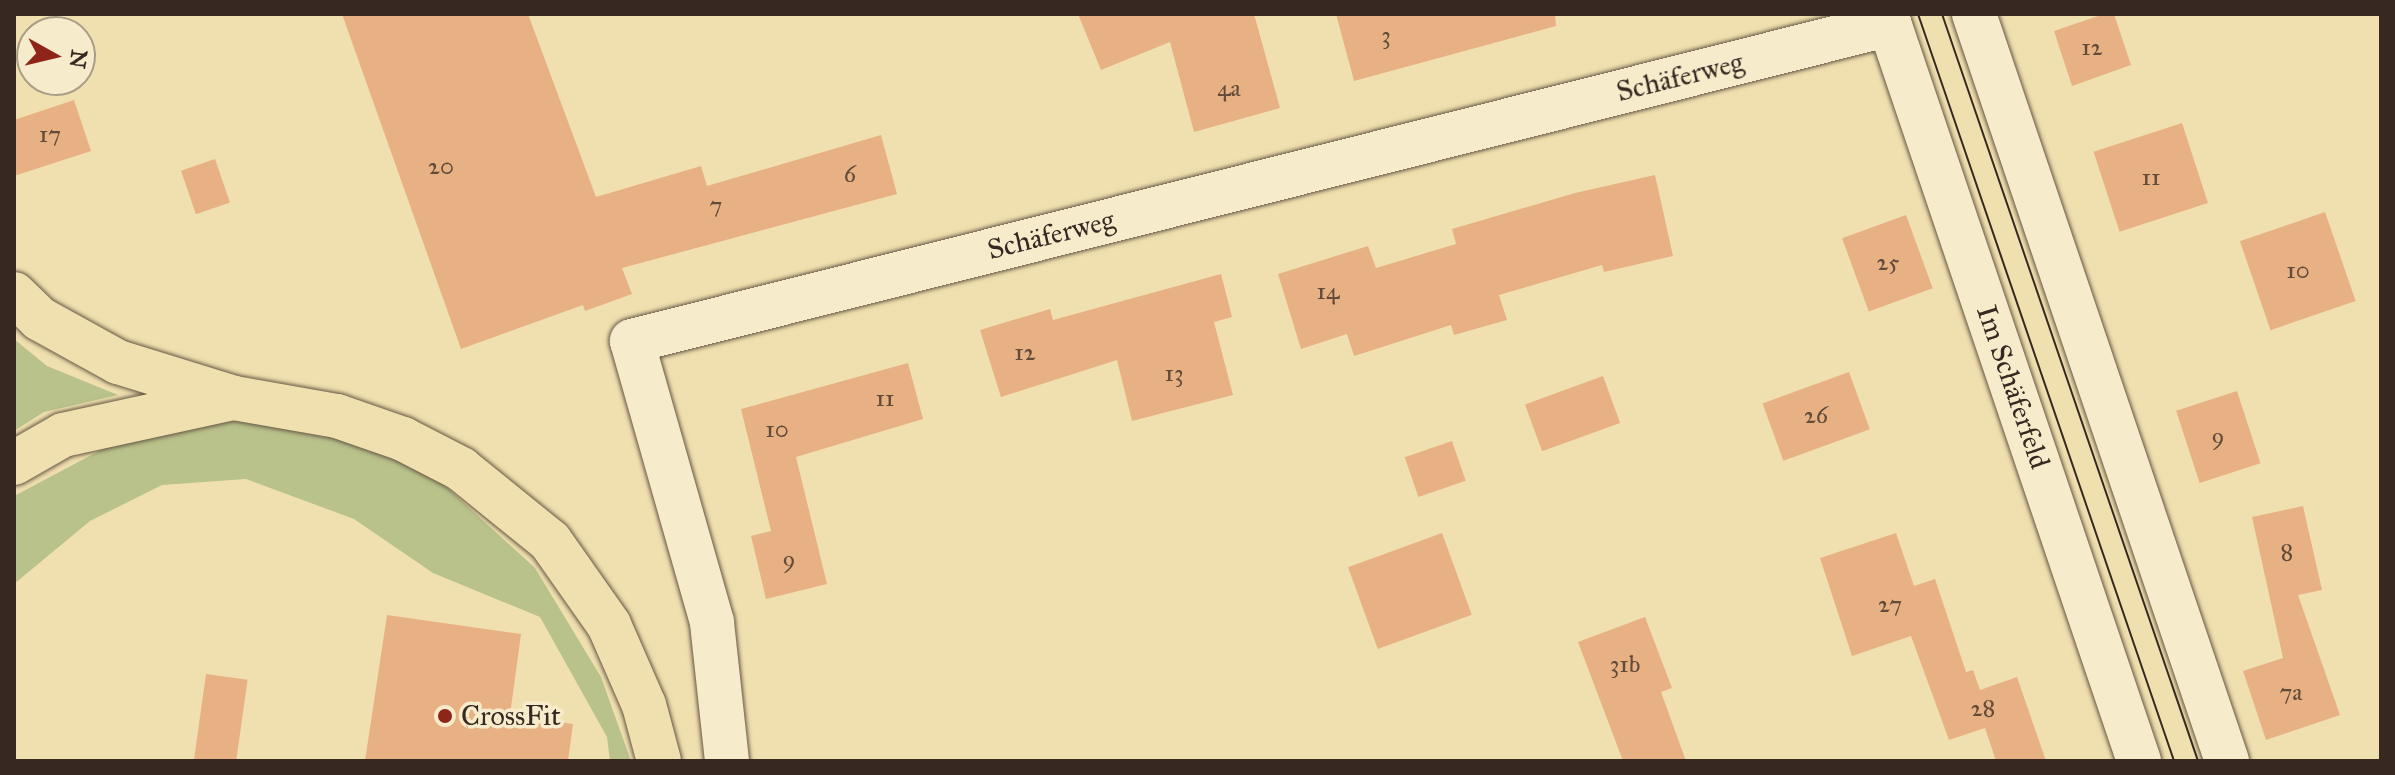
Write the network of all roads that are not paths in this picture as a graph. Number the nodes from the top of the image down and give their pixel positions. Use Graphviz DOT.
graph roads {
  1 [pos="1974,14"];
  2 [pos="1888,19"];
  3 [pos="14,294"];
  4 [pos="234,398"];
  5 [pos="14,463"];
  6 [pos="659,761"];
  7 [pos="727,761"];
  8 [pos="2139,761"];
  9 [pos="2227,761"];
  1 -- 9 [label="street"];
  2 -- 7 [label="street, Schäferweg"];
  2 -- 8 [label="street, Im Schäferfeld"];
  3 -- 4 [label="highway"];
  4 -- 5 [label="highway"];
  4 -- 6 [label="highway"];
}
